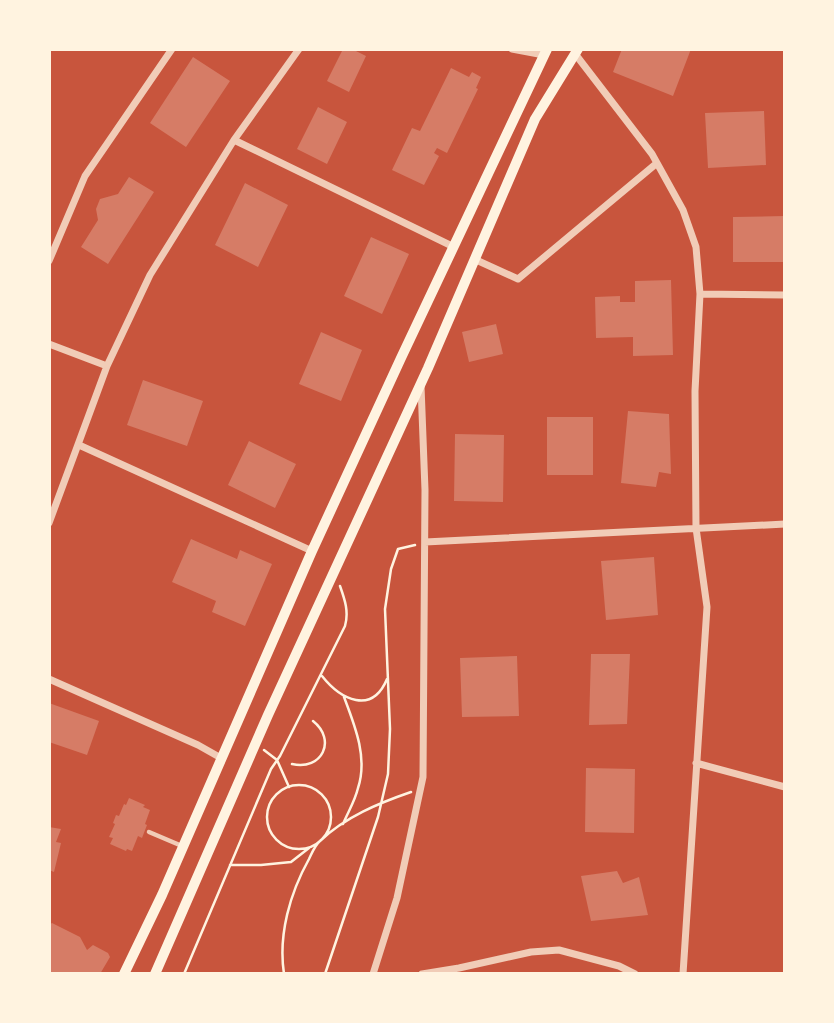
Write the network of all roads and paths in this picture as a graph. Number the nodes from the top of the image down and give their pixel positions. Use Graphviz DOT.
graph roads {
  1 [pos="172,49"];
  2 [pos="299,49"];
  3 [pos="512,49"];
  4 [pos="546,52"];
  5 [pos="577,52"];
  6 [pos="234,140"];
  7 [pos="657,163"];
  8 [pos="454,247"];
  9 [pos="474,259"];
  10 [pos="49,261"];
  11 [pos="700,294"];
  12 [pos="785,295"];
  13 [pos="49,344"];
  14 [pos="107,366"];
  15 [pos="421,382"];
  16 [pos="79,445"];
  17 [pos="50,519"];
  18 [pos="785,524"];
  19 [pos="696,528"];
  20 [pos="425,542"];
  21 [pos="312,551"];
  22 [pos="334,570"];
  23 [pos="322,675"];
  24 [pos="388,676"];
  25 [pos="49,679"];
  26 [pos="344,697"];
  27 [pos="313,721"];
  28 [pos="255,744"];
  29 [pos="221,758"];
  30 [pos="277,760"];
  31 [pos="696,763"];
  32 [pos="292,764"];
  33 [pos="289,786"];
  34 [pos="785,786"];
  35 [pos="421,789"];
  36 [pos="382,802"];
  37 [pos="343,824"];
  38 [pos="149,832"];
  39 [pos="318,842"];
  40 [pos="183,846"];
  41 [pos="230,865"];
  42 [pos="124,974"];
  43 [pos="155,974"];
  44 [pos="184,974"];
  45 [pos="284,974"];
  46 [pos="326,974"];
  47 [pos="373,974"];
  48 [pos="422,974"];
  49 [pos="635,974"];
  50 [pos="683,974"];
  1 -- 10 [label="street"];
  2 -- 6 [label="street"];
  3 -- 4 [label="street"];
  4 -- 8 [label="main road"];
  5 -- 7 [label="street"];
  5 -- 9 [label="main road"];
  6 -- 8 [label="street"];
  6 -- 14 [label="street"];
  7 -- 9 [label="street"];
  7 -- 11 [label="street"];
  8 -- 21 [label="main road"];
  9 -- 15 [label="main road"];
  11 -- 12 [label="street"];
  11 -- 19 [label="street"];
  13 -- 14 [label="street"];
  14 -- 16 [label="street"];
  15 -- 20 [label="street"];
  15 -- 22 [label="main road"];
  16 -- 17 [label="street"];
  16 -- 21 [label="street"];
  18 -- 19 [label="street"];
  19 -- 20 [label="street"];
  19 -- 31 [label="street"];
  20 -- 24 [label="path"];
  20 -- 35 [label="street"];
  21 -- 29 [label="main road"];
  22 -- 23 [label="path"];
  22 -- 28 [label="main road"];
  23 -- 26 [label="path"];
  23 -- 30 [label="path"];
  24 -- 26 [label="path"];
  24 -- 36 [label="path"];
  25 -- 29 [label="street"];
  26 -- 37 [label="path"];
  27 -- 32 [label="path"];
  28 -- 30 [label="path"];
  28 -- 43 [label="main road"];
  29 -- 40 [label="main road"];
  30 -- 33 [label="path"];
  30 -- 41 [label="path"];
  31 -- 34 [label="street"];
  31 -- 50 [label="street"];
  33 -- 39 [label="path"];
  33 -- 39 [label="path"];
  35 -- 36 [label="path"];
  35 -- 47 [label="street"];
  36 -- 37 [label="path"];
  36 -- 46 [label="path"];
  37 -- 39 [label="path"];
  38 -- 40 [label="lane"];
  39 -- 41 [label="path"];
  39 -- 45 [label="path"];
  40 -- 42 [label="main road"];
  41 -- 44 [label="path"];
  48 -- 49 [label="street"];
}
